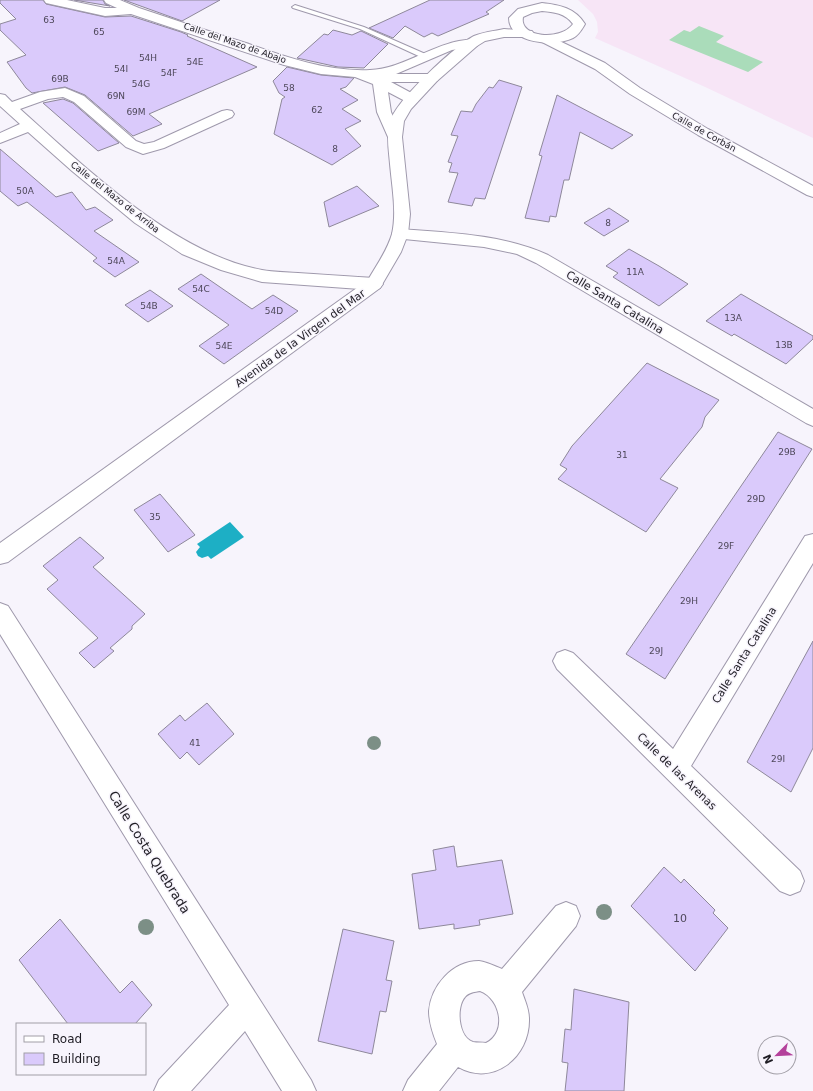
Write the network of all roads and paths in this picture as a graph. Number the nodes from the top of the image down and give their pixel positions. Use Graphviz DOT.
graph roads {
  1 [pos="50,0"];
  2 [pos="542,0"];
  3 [pos="124,4"];
  4 [pos="295,6"];
  5 [pos="563,6"];
  6 [pos="532,8"];
  7 [pos="517,17"];
  8 [pos="575,32"];
  9 [pos="527,34"];
  10 [pos="547,39"];
  11 [pos="477,41"];
  12 [pos="426,56"];
  13 [pos="600,66"];
  14 [pos="391,71"];
  15 [pos="351,73"];
  16 [pos="432,78"];
  17 [pos="380,82"];
  18 [pos="412,99"];
  19 [pos="6,103"];
  20 [pos="227,114"];
  21 [pos="31,125"];
  22 [pos="394,137"];
  23 [pos="0,139"];
  24 [pos="813,192"];
  25 [pos="400,234"];
  26 [pos="374,284"];
  27 [pos="813,418"];
  28 [pos="813,542"];
  29 [pos="0,555"];
  30 [pos="0,614"];
  31 [pos="565,661"];
  32 [pos="675,768"];
  33 [pos="790,881"];
  34 [pos="566,916"];
  35 [pos="504,990"];
  36 [pos="247,1006"];
  37 [pos="455,1046"];
  38 [pos="170,1091"];
  39 [pos="300,1091"];
  40 [pos="419,1091"];
  1 -- 3 [label="street"];
  2 -- 6 [label="street"];
  3 -- 15 [label="street, Calle del Mazo de Abajo"];
  4 -- 12 [label="lane"];
  5 -- 6 [label="street"];
  5 -- 8 [label="street"];
  6 -- 7 [label="street, Avenida de la Virgen del Mar"];
  7 -- 9 [label="street"];
  7 -- 11 [label="street, Avenida de la Virgen del Mar"];
  8 -- 10 [label="street"];
  8 -- 13 [label="street, Calle de Corbán"];
  9 -- 10 [label="street, Avenida de la Virgen del Mar"];
  9 -- 11 [label="street, Avenida de la Virgen del Mar"];
  10 -- 13 [label="street, Calle de Corbán"];
  11 -- 12 [label="street, Avenida de la Virgen del Mar"];
  11 -- 16 [label="street, Avenida de la Virgen del Mar"];
  12 -- 14 [label="street, Avenida de la Virgen del Mar"];
  13 -- 24 [label="street, Calle de Corbán"];
  14 -- 15 [label="street, Calle del Mazo de Abajo"];
  15 -- 17 [label="street, Calle del Mazo de Abajo"];
  16 -- 17 [label="street, Calle del Mazo de Abajo"];
  16 -- 18 [label="street, Avenida de la Virgen del Mar"];
  17 -- 18 [label="street, Calle del Mazo de Abajo"];
  17 -- 22 [label="street"];
  18 -- 22 [label="street, Avenida de la Virgen del Mar"];
  19 -- 20 [label="street, Calle del Mazo de Arriba"];
  19 -- 21 [label="street, Calle del Mazo de Arriba"];
  21 -- 23 [label="street"];
  21 -- 26 [label="street, Calle del Mazo de Arriba"];
  22 -- 25 [label="street, Avenida de la Virgen del Mar"];
  25 -- 26 [label="street, Avenida de la Virgen del Mar"];
  25 -- 27 [label="street, Calle Santa Catalina"];
  26 -- 29 [label="street, Avenida de la Virgen del Mar"];
  28 -- 32 [label="street, Calle Santa Catalina"];
  30 -- 36 [label="street, Calle Costa Quebrada"];
  31 -- 32 [label="street, Calle de las Arenas"];
  32 -- 33 [label="street, Calle de las Arenas"];
  34 -- 35 [label="street"];
  35 -- 37 [label="street"];
  35 -- 37 [label="street"];
  36 -- 38 [label="street"];
  36 -- 39 [label="street, Calle Costa Quebrada"];
  37 -- 40 [label="street"];
}
